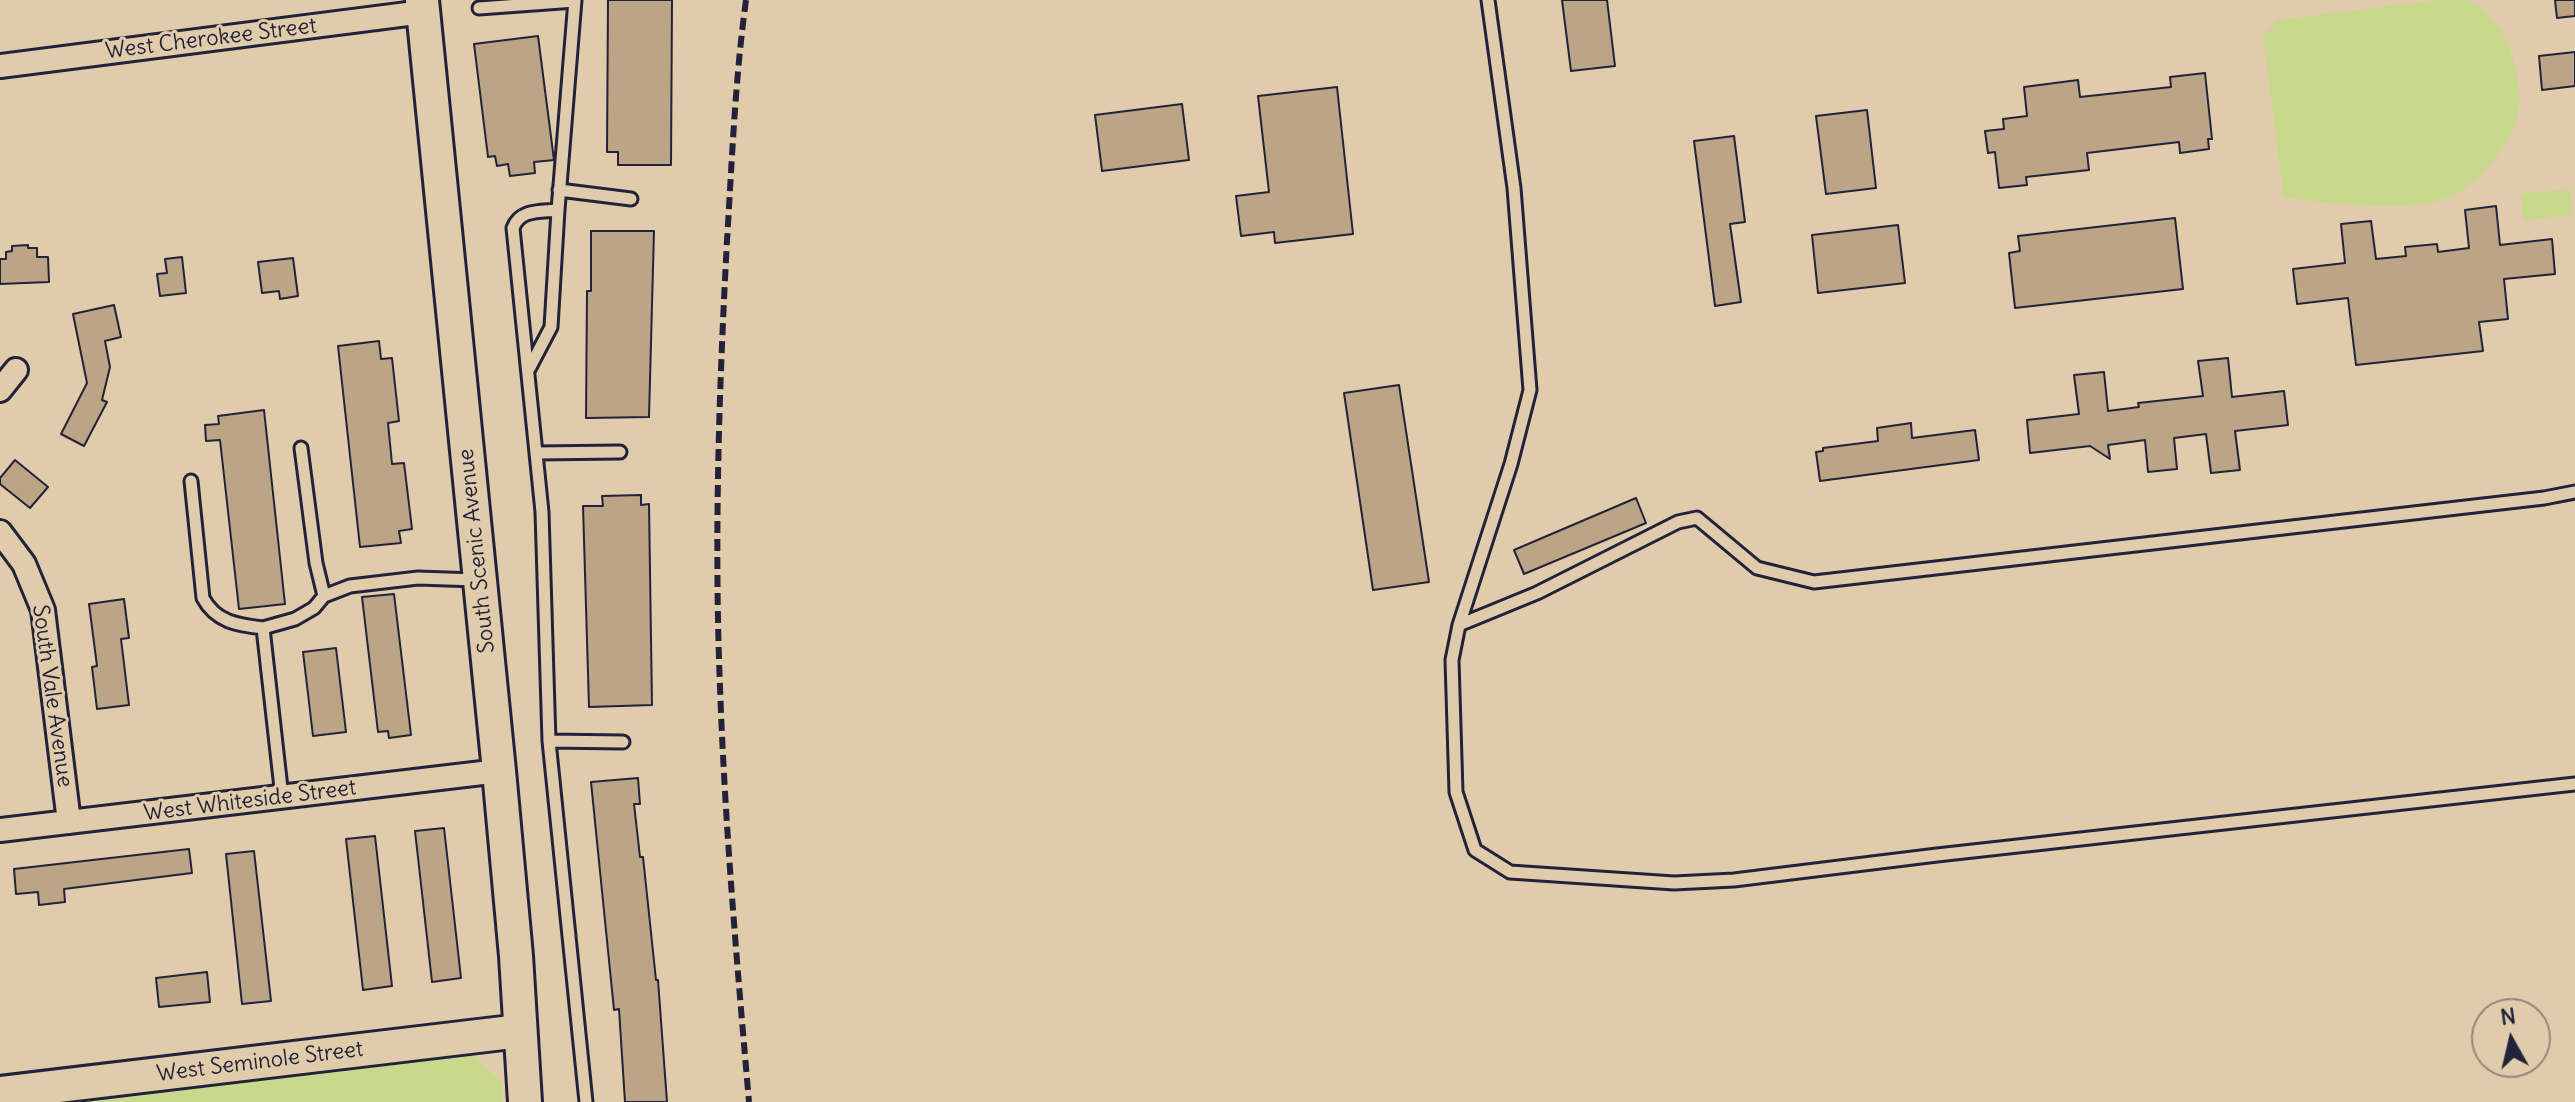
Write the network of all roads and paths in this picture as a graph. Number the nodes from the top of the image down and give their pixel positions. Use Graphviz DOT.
graph roads {
  1 [pos="575,0"];
  2 [pos="1488,0"];
  3 [pos="422,6"];
  4 [pos="479,8"];
  5 [pos="0,66"];
  6 [pos="559,190"];
  7 [pos="631,199"];
  8 [pos="558,210"];
  9 [pos="529,369"];
  10 [pos="16,370"];
  11 [pos="0,390"];
  12 [pos="301,448"];
  13 [pos="620,452"];
  14 [pos="536,453"];
  15 [pos="191,481"];
  16 [pos="2575,492"];
  17 [pos="0,532"];
  18 [pos="480,580"];
  19 [pos="324,596"];
  20 [pos="1459,625"];
  21 [pos="263,628"];
  22 [pos="549,741"];
  23 [pos="623,742"];
  24 [pos="499,771"];
  25 [pos="2575,784"];
  26 [pos="282,797"];
  27 [pos="69,822"];
  28 [pos="0,830"];
  29 [pos="520,1031"];
  30 [pos="0,1093"];
  31 [pos="525,1102"];
  32 [pos="586,1102"];
  1 -- 4 [label="lane"];
  1 -- 6 [label="lane"];
  2 -- 20 [label="lane"];
  3 -- 5 [label="street, West Cherokee Street"];
  3 -- 18 [label="main road, South Scenic Avenue"];
  6 -- 7 [label="lane"];
  6 -- 8 [label="lane"];
  8 -- 9 [label="lane"];
  8 -- 9 [label="lane"];
  9 -- 14 [label="lane"];
  10 -- 11 [label="street"];
  12 -- 19 [label="lane"];
  13 -- 14 [label="lane"];
  14 -- 22 [label="lane"];
  15 -- 21 [label="lane"];
  16 -- 20 [label="lane"];
  17 -- 27 [label="street, South Vale Avenue"];
  18 -- 19 [label="lane"];
  18 -- 24 [label="main road, South Scenic Avenue"];
  19 -- 21 [label="lane"];
  20 -- 25 [label="lane"];
  21 -- 26 [label="lane"];
  22 -- 23 [label="lane"];
  22 -- 32 [label="lane"];
  24 -- 26 [label="street, West Whiteside Street"];
  24 -- 29 [label="main road, South Scenic Avenue"];
  26 -- 27 [label="street, West Whiteside Street"];
  27 -- 28 [label="street, West Whiteside Street"];
  29 -- 30 [label="main road, West Seminole Street"];
  29 -- 31 [label="main road, South Scenic Avenue"];
}
